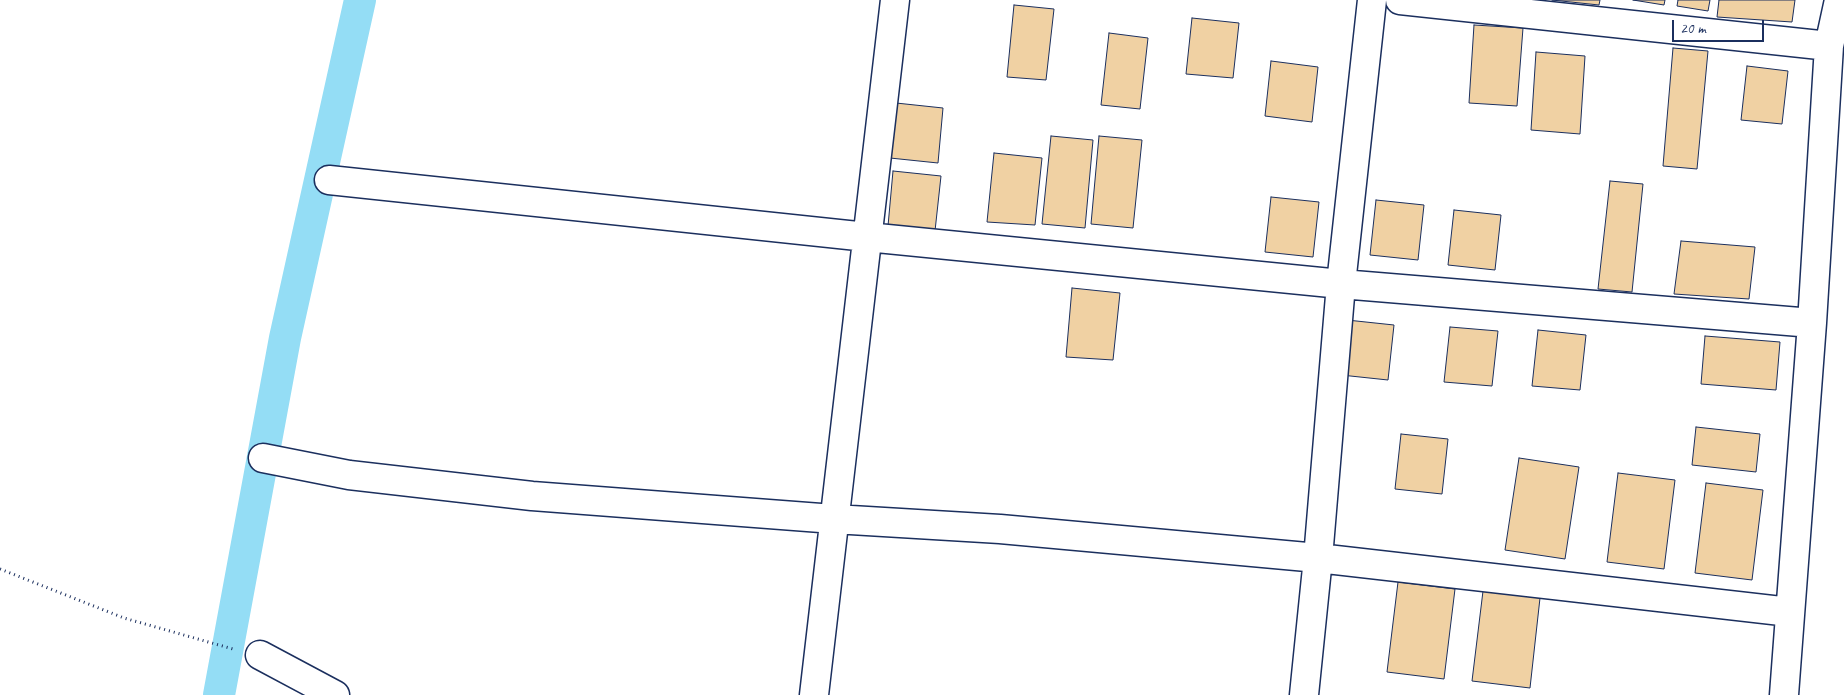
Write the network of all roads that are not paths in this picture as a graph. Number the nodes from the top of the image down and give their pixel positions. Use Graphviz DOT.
graph roads {
  1 [pos="895,0"];
  2 [pos="1372,0"];
  3 [pos="1400,0"];
  4 [pos="1839,0"];
  5 [pos="1829,46"];
  6 [pos="328,180"];
  7 [pos="867,237"];
  8 [pos="1341,284"];
  9 [pos="1812,323"];
  10 [pos="262,458"];
  11 [pos="834,519"];
  12 [pos="1318,558"];
  13 [pos="1790,612"];
  14 [pos="260,655"];
  15 [pos="335,695"];
  16 [pos="814,695"];
  17 [pos="1304,695"];
  18 [pos="1784,695"];
  1 -- 7 [label="street"];
  2 -- 8 [label="street"];
  3 -- 5 [label="street"];
  4 -- 5 [label="street"];
  5 -- 9 [label="street"];
  6 -- 7 [label="street"];
  7 -- 8 [label="street"];
  7 -- 11 [label="street"];
  8 -- 9 [label="street"];
  8 -- 12 [label="street"];
  9 -- 13 [label="street"];
  10 -- 11 [label="street"];
  11 -- 12 [label="street"];
  11 -- 16 [label="street"];
  12 -- 13 [label="street"];
  12 -- 17 [label="street"];
  13 -- 18 [label="street"];
  14 -- 15 [label="street"];
}
